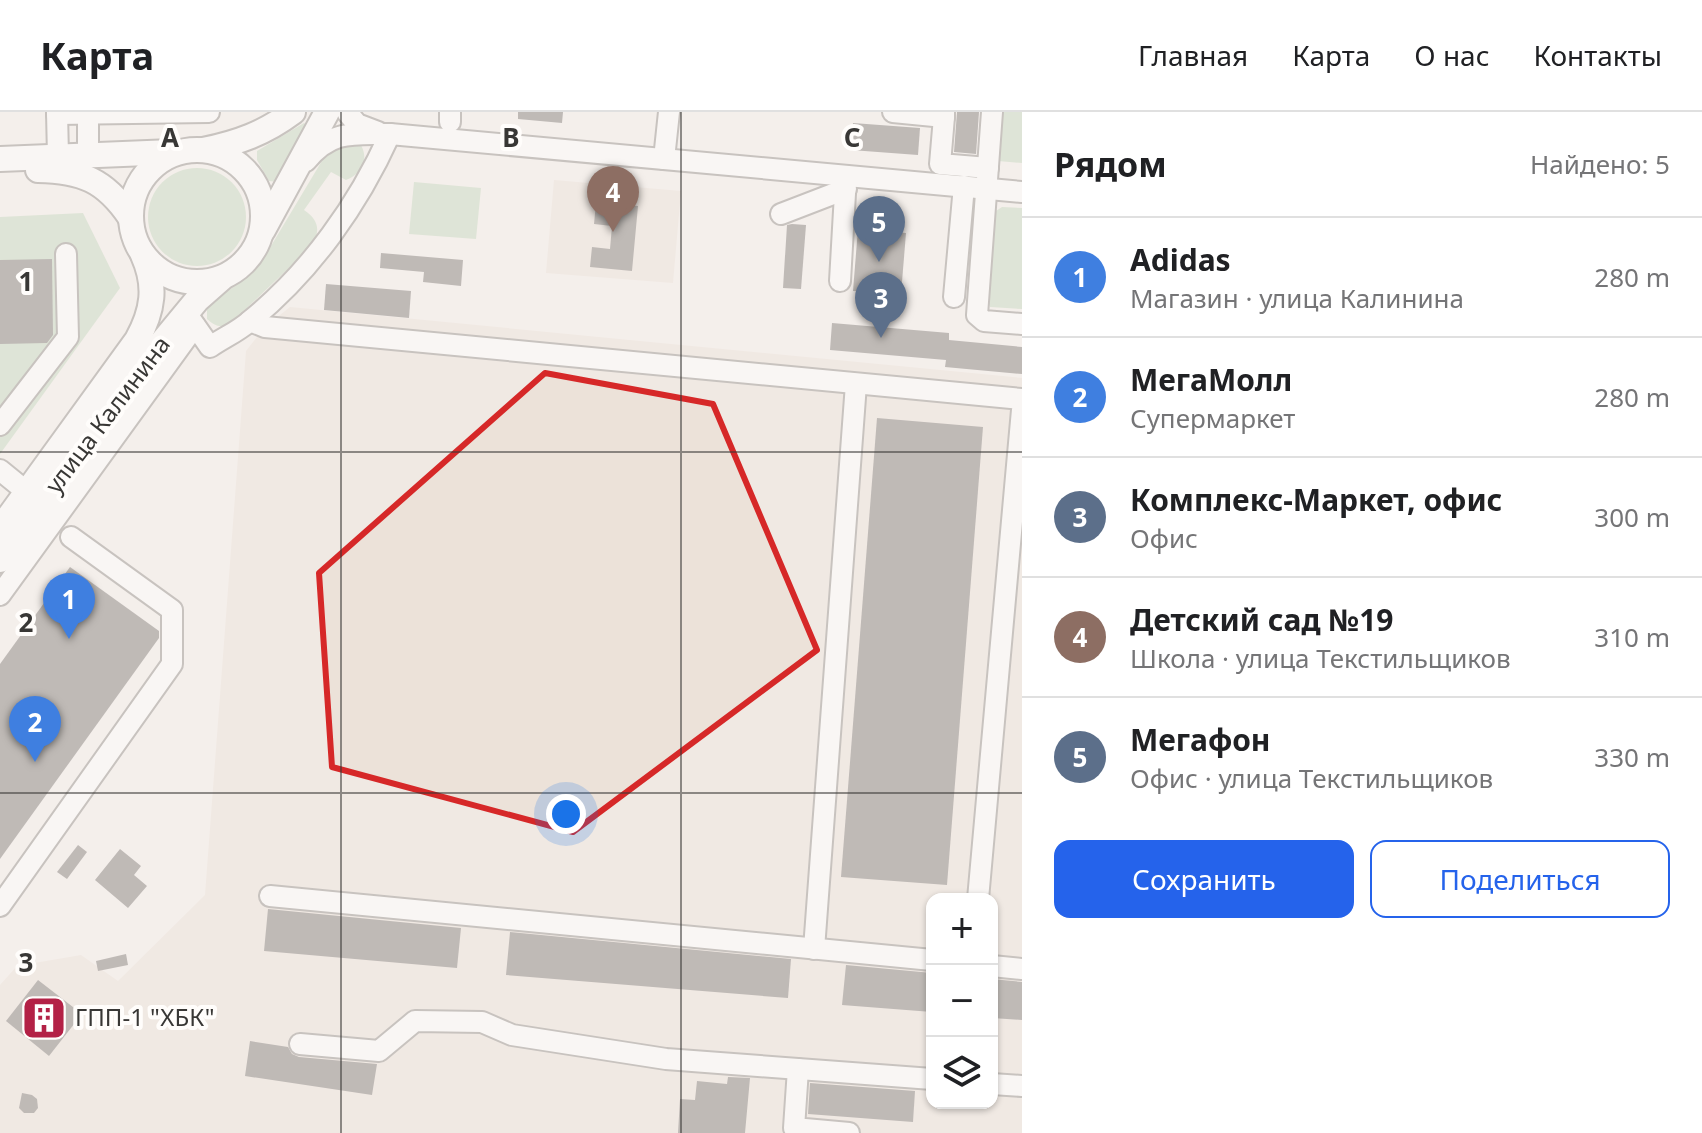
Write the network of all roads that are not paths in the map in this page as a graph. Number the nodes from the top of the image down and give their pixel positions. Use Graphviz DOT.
graph roads {
  1 [pos="209,112"];
  2 [pos="293,112"];
  3 [pos="327,112"];
  4 [pos="347,112"];
  5 [pos="669,112"];
  6 [pos="893,112"];
  7 [pos="992,112"];
  8 [pos="57,113"];
  9 [pos="88,113"];
  10 [pos="944,114"];
  11 [pos="390,134"];
  12 [pos="203,150"];
  13 [pos="174,152"];
  14 [pos="88,155"];
  15 [pos="58,156"];
  16 [pos="0,159"];
  17 [pos="664,159"];
  18 [pos="0,171"];
  19 [pos="987,178"];
  20 [pos="290,181"];
  21 [pos="846,182"];
  22 [pos="964,186"];
  23 [pos="1022,192"];
  24 [pos="781,214"];
  25 [pos="130,217"];
  26 [pos="260,236"];
  27 [pos="142,253"];
  28 [pos="66,254"];
  29 [pos="223,277"];
  30 [pos="840,281"];
  31 [pos="954,297"];
  32 [pos="191,319"];
  33 [pos="250,321"];
  34 [pos="1022,324"];
  35 [pos="856,384"];
  36 [pos="1022,399"];
  37 [pos="1022,410"];
  38 [pos="0,425"];
  39 [pos="0,470"];
  40 [pos="27,492"];
  41 [pos="0,529"];
  42 [pos="71,537"];
  43 [pos="0,560"];
  44 [pos="0,595"];
  45 [pos="979,893"];
  46 [pos="270,896"];
  47 [pos="0,906"];
  48 [pos="814,949"];
  49 [pos="926,959"];
  50 [pos="998,967"];
  51 [pos="1022,969"];
  52 [pos="300,1044"];
  53 [pos="798,1069"];
  54 [pos="926,1079"];
  55 [pos="998,1084"];
  56 [pos="1022,1086"];
  57 [pos="807,1131"];
  58 [pos="849,1133"];
  1 -- 9 [label="street"];
  2 -- 12 [label="main road"];
  3 -- 20 [label="main road"];
  4 -- 11 [label="street"];
  5 -- 17 [label="street"];
  6 -- 10 [label="street"];
  7 -- 19 [label="street"];
  8 -- 9 [label="street"];
  8 -- 15 [label="street"];
  9 -- 14 [label="street"];
  10 -- 19 [label="street"];
  11 -- 17 [label="street"];
  11 -- 20 [label="street"];
  11 -- 33 [label="street"];
  12 -- 13 [label="main road"];
  12 -- 26 [label="main road"];
  13 -- 14 [label="main road"];
  13 -- 25 [label="main road"];
  14 -- 15 [label="main road"];
  15 -- 16 [label="main road"];
  17 -- 21 [label="street"];
  18 -- 25 [label="main road"];
  19 -- 22 [label="street"];
  19 -- 23 [label="street"];
  19 -- 34 [label="street"];
  20 -- 26 [label="main road"];
  21 -- 22 [label="street"];
  21 -- 24 [label="street"];
  21 -- 30 [label="street"];
  22 -- 31 [label="street"];
  25 -- 27 [label="main road"];
  26 -- 29 [label="main road"];
  27 -- 29 [label="main road"];
  27 -- 40 [label="main road, улица Калинина"];
  28 -- 38 [label="street"];
  29 -- 32 [label="main road, улица Калинина"];
  32 -- 33 [label="street"];
  32 -- 43 [label="main road, улица Калинина"];
  32 -- 44 [label="street"];
  33 -- 35 [label="street"];
  35 -- 36 [label="street"];
  35 -- 48 [label="street"];
  37 -- 45 [label="street"];
  39 -- 40 [label="street"];
  40 -- 41 [label="main road, улица Калинина"];
  42 -- 47 [label="street"];
  46 -- 48 [label="street"];
  48 -- 49 [label="street"];
  50 -- 51 [label="street"];
  52 -- 53 [label="street"];
  53 -- 54 [label="street"];
  53 -- 57 [label="street"];
  55 -- 56 [label="street"];
  57 -- 58 [label="street"];
}
